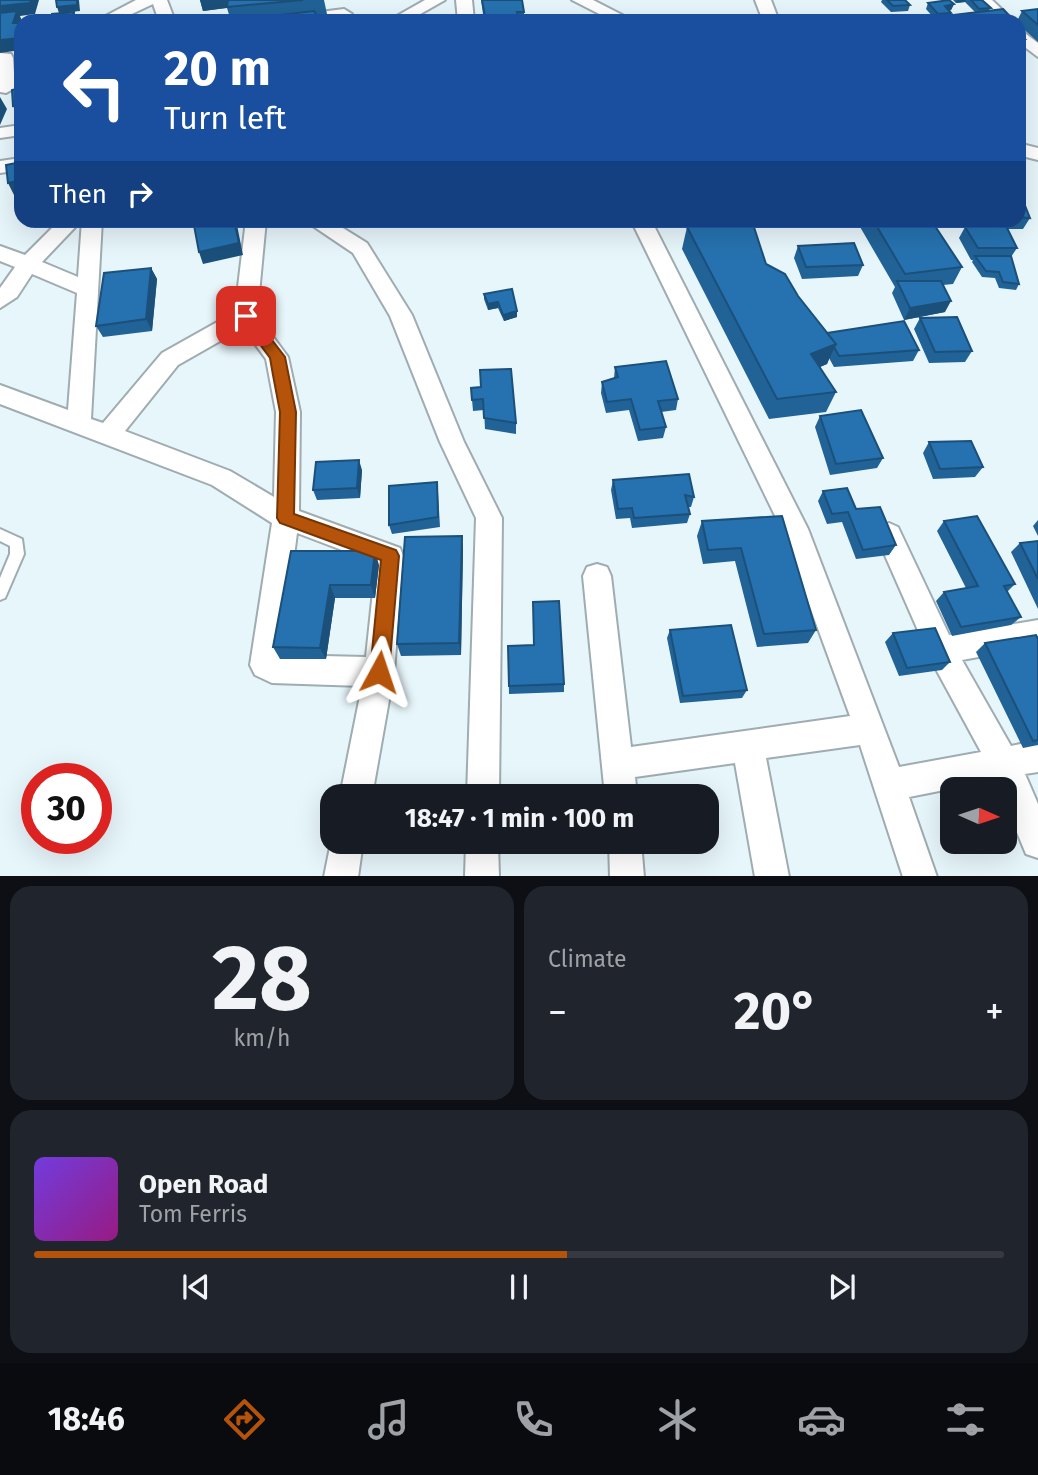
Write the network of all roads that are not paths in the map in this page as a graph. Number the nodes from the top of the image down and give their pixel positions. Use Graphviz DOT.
graph roads {
  1 [pos="149,0"];
  2 [pos="437,0"];
  3 [pos="580,0"];
  4 [pos="780,0"];
  5 [pos="983,0"];
  6 [pos="763,1"];
  7 [pos="119,14"];
  8 [pos="410,14"];
  9 [pos="611,14"];
  10 [pos="998,14"];
  11 [pos="9,57"];
  12 [pos="9,88"];
  13 [pos="64,228"];
  14 [pos="92,228"];
  15 [pos="255,228"];
  16 [pos="327,228"];
  17 [pos="645,228"];
  18 [pos="0,253"];
  19 [pos="28,264"];
  20 [pos="88,289"];
  21 [pos="0,300"];
  22 [pos="246,316"];
  23 [pos="0,394"];
  24 [pos="79,424"];
  25 [pos="108,435"];
  26 [pos="286,518"];
  27 [pos="0,535"];
  28 [pos="890,535"];
  29 [pos="597,576"];
  30 [pos="0,594"];
  31 [pos="1038,633"];
  32 [pos="941,650"];
  33 [pos="379,672"];
  34 [pos="870,728"];
  35 [pos="748,746"];
  36 [pos="1038,756"];
  37 [pos="1004,763"];
  38 [pos="619,764"];
  39 [pos="358,784"];
  40 [pos="483,784"];
  41 [pos="620,784"];
  42 [pos="890,785"];
  43 [pos="1038,842"];
  44 [pos="345,854"];
  45 [pos="482,854"];
  46 [pos="626,854"];
  47 [pos="341,876"];
  48 [pos="482,876"];
  49 [pos="627,876"];
  50 [pos="772,876"];
  51 [pos="920,876"];
  1 -- 7 [label="street"];
  2 -- 8 [label="street"];
  3 -- 9 [label="street"];
  4 -- 6 [label="street"];
  5 -- 10 [label="street"];
  11 -- 12 [label="street"];
  13 -- 19 [label="street"];
  14 -- 20 [label="street"];
  15 -- 22 [label="street"];
  16 -- 40 [label="street"];
  17 -- 34 [label="street"];
  18 -- 19 [label="street"];
  19 -- 20 [label="street"];
  19 -- 21 [label="street"];
  20 -- 24 [label="street"];
  22 -- 25 [label="street"];
  22 -- 26 [label="street"];
  23 -- 24 [label="street"];
  24 -- 25 [label="street"];
  25 -- 26 [label="street"];
  26 -- 33 [label="street"];
  26 -- 33 [label="street"];
  27 -- 30 [label="lane"];
  28 -- 32 [label="street"];
  29 -- 38 [label="street"];
  31 -- 32 [label="street"];
  32 -- 37 [label="street"];
  33 -- 39 [label="street"];
  34 -- 35 [label="street"];
  34 -- 42 [label="street"];
  35 -- 38 [label="street"];
  35 -- 50 [label="street"];
  36 -- 37 [label="street"];
  37 -- 42 [label="street"];
  37 -- 43 [label="street"];
  38 -- 41 [label="street"];
  42 -- 51 [label="street"];
  44 -- 47 [label="street"];
  45 -- 48 [label="street"];
  46 -- 49 [label="street"];
}
